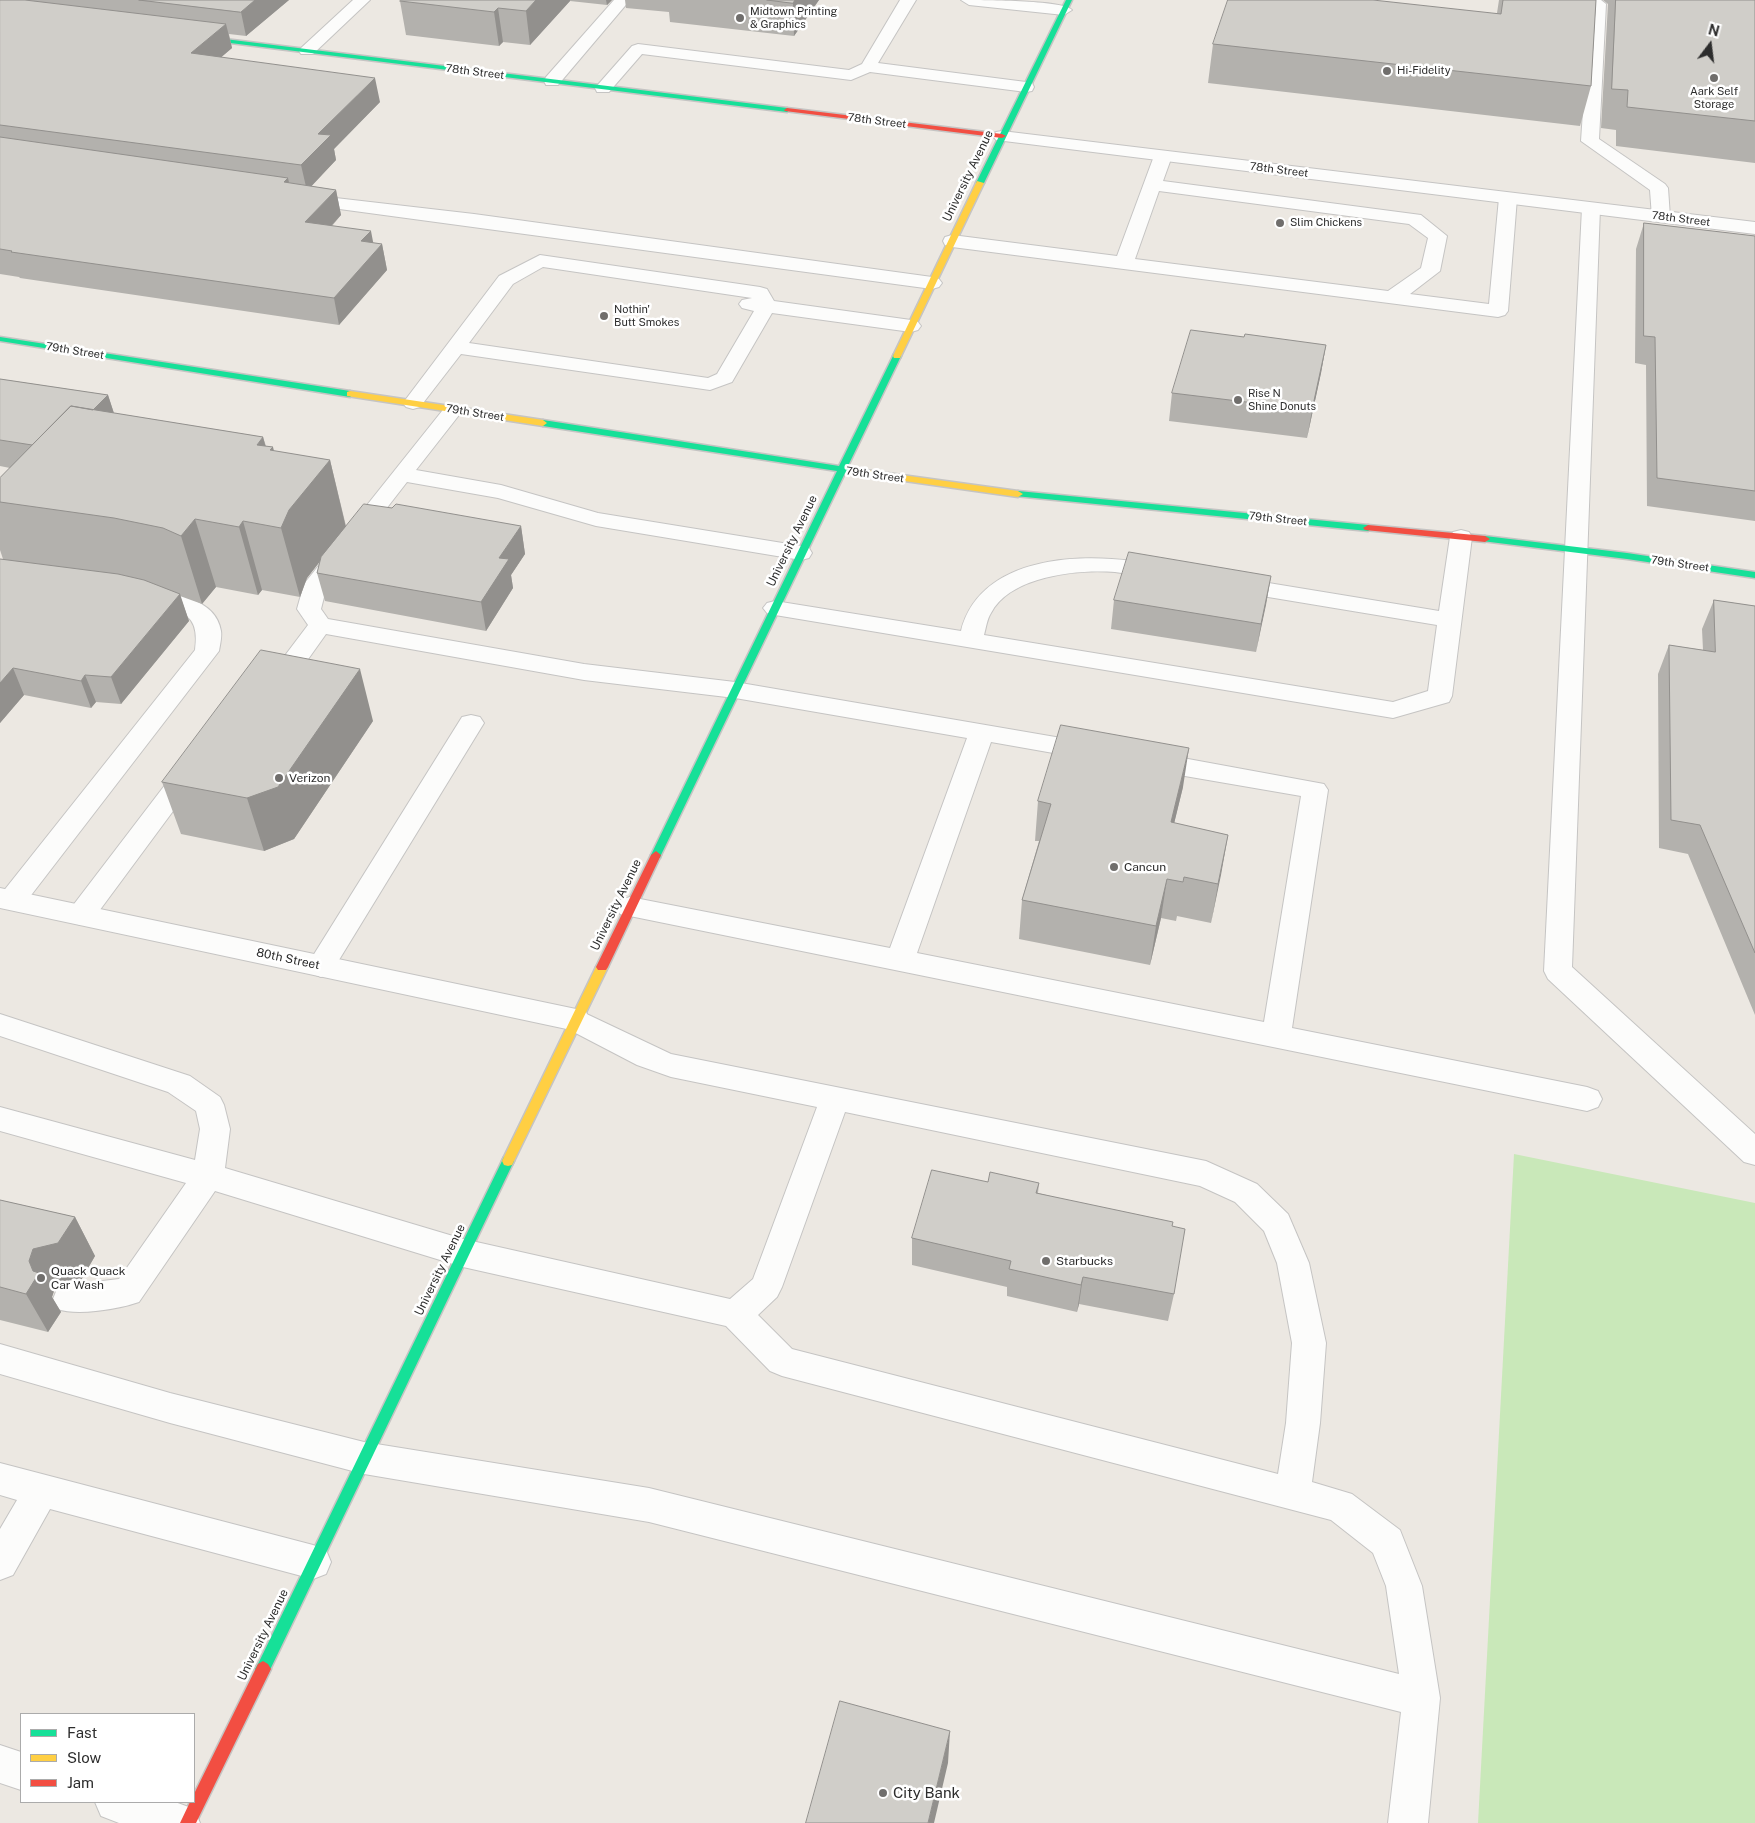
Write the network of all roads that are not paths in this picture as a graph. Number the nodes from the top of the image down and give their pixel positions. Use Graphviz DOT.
graph roads {
  1 [pos="362,0"];
  2 [pos="622,0"];
  3 [pos="908,0"];
  4 [pos="969,0"];
  5 [pos="1556,0"];
  6 [pos="1066,5"];
  7 [pos="178,35"];
  8 [pos="307,51"];
  9 [pos="868,68"];
  10 [pos="552,81"];
  11 [pos="1026,87"];
  12 [pos="603,88"];
  13 [pos="1002,136"];
  14 [pos="1163,156"];
  15 [pos="1153,185"];
  16 [pos="282,197"];
  17 [pos="1508,198"];
  18 [pos="1590,208"];
  19 [pos="1661,217"];
  20 [pos="1755,228"];
  21 [pos="952,241"];
  22 [pos="1124,263"];
  23 [pos="522,273"];
  24 [pos="932,283"];
  25 [pos="639,288"];
  26 [pos="679,294"];
  27 [pos="1392,297"];
  28 [pos="766,306"];
  29 [pos="911,326"];
  30 [pos="0,339"];
  31 [pos="455,347"];
  32 [pos="413,403"];
  33 [pos="453,410"];
  34 [pos="842,470"];
  35 [pos="402,474"];
  36 [pos="1462,537"];
  37 [pos="1576,550"];
  38 [pos="802,553"];
  39 [pos="1755,575"];
  40 [pos="1178,576"];
  41 [pos="1207,580"];
  42 [pos="126,594"];
  43 [pos="775,608"];
  44 [pos="1450,620"];
  45 [pos="320,625"];
  46 [pos="971,640"];
  47 [pos="735,690"];
  48 [pos="250,700"];
  49 [pos="471,723"];
  50 [pos="982,732"];
  51 [pos="205,750"];
  52 [pos="6,899"];
  53 [pos="630,907"];
  54 [pos="81,915"];
  55 [pos="900,960"];
  56 [pos="321,966"];
  57 [pos="576,1020"];
  58 [pos="0,1025"];
  59 [pos="1276,1036"];
  60 [pos="1587,1099"];
  61 [pos="834,1100"];
  62 [pos="0,1119"];
  63 [pos="1755,1153"];
  64 [pos="208,1176"];
  65 [pos="463,1253"];
  66 [pos="69,1299"];
  67 [pos="736,1314"];
  68 [pos="0,1359"];
  69 [pos="364,1458"];
  70 [pos="0,1479"];
  71 [pos="42,1490"];
  72 [pos="1293,1493"];
  73 [pos="314,1562"];
  74 [pos="0,1563"];
  75 [pos="1421,1698"];
  76 [pos="0,1764"];
  77 [pos="20,1771"];
  78 [pos="118,1803"];
  79 [pos="180,1823"];
  80 [pos="188,1823"];
  81 [pos="1408,1823"];
  1 -- 8 [label="street"];
  2 -- 10 [label="street"];
  3 -- 9 [label="street"];
  4 -- 6 [label="street"];
  5 -- 19 [label="street"];
  6 -- 11 [label="street, University Avenue"];
  7 -- 8 [label="street, 78th Street"];
  8 -- 10 [label="street, 78th Street"];
  9 -- 11 [label="street"];
  9 -- 12 [label="street"];
  10 -- 12 [label="street, 78th Street"];
  11 -- 13 [label="street, University Avenue"];
  12 -- 13 [label="street, 78th Street"];
  13 -- 14 [label="street, 78th Street"];
  13 -- 21 [label="street, University Avenue"];
  14 -- 15 [label="street"];
  14 -- 17 [label="street, 78th Street"];
  15 -- 22 [label="street"];
  15 -- 27 [label="street"];
  16 -- 24 [label="street"];
  17 -- 18 [label="street, 78th Street"];
  17 -- 27 [label="street"];
  18 -- 19 [label="street, 78th Street"];
  18 -- 37 [label="street"];
  19 -- 20 [label="street, 78th Street"];
  21 -- 22 [label="street"];
  21 -- 24 [label="street, University Avenue"];
  22 -- 27 [label="street"];
  23 -- 25 [label="street"];
  23 -- 28 [label="street"];
  23 -- 31 [label="street"];
  24 -- 29 [label="street, University Avenue"];
  26 -- 28 [label="street"];
  28 -- 29 [label="street"];
  28 -- 31 [label="street"];
  29 -- 34 [label="street, University Avenue"];
  30 -- 32 [label="street, 79th Street"];
  31 -- 32 [label="street"];
  32 -- 33 [label="street, 79th Street"];
  33 -- 34 [label="street, 79th Street"];
  33 -- 35 [label="street"];
  34 -- 36 [label="street, 79th Street"];
  34 -- 38 [label="street, University Avenue"];
  35 -- 38 [label="street"];
  35 -- 45 [label="street"];
  36 -- 37 [label="street, 79th Street"];
  36 -- 44 [label="street"];
  37 -- 39 [label="street, 79th Street"];
  37 -- 63 [label="street"];
  38 -- 43 [label="street, University Avenue"];
  40 -- 46 [label="street"];
  41 -- 44 [label="street"];
  42 -- 52 [label="street"];
  43 -- 46 [label="street"];
  43 -- 47 [label="street, University Avenue"];
  44 -- 46 [label="street"];
  45 -- 47 [label="street"];
  45 -- 48 [label="street"];
  47 -- 50 [label="street"];
  47 -- 53 [label="street, University Avenue"];
  49 -- 56 [label="street"];
  50 -- 55 [label="street"];
  50 -- 59 [label="street"];
  51 -- 54 [label="street"];
  52 -- 54 [label="street, 80th Street"];
  53 -- 55 [label="street"];
  53 -- 57 [label="street, University Avenue"];
  54 -- 56 [label="street, 80th Street"];
  55 -- 59 [label="street"];
  56 -- 57 [label="street, 80th Street"];
  57 -- 61 [label="street, 80th Street"];
  57 -- 65 [label="street, University Avenue"];
  58 -- 64 [label="street"];
  59 -- 60 [label="street"];
  61 -- 67 [label="street"];
  61 -- 72 [label="street, 80th Street"];
  62 -- 64 [label="street"];
  64 -- 65 [label="street"];
  64 -- 66 [label="street"];
  65 -- 67 [label="street"];
  65 -- 69 [label="street, University Avenue"];
  67 -- 72 [label="street"];
  68 -- 69 [label="street"];
  69 -- 73 [label="street, University Avenue"];
  69 -- 75 [label="street"];
  70 -- 71 [label="street"];
  71 -- 73 [label="street"];
  71 -- 74 [label="street"];
  72 -- 75 [label="street"];
  73 -- 80 [label="street, University Avenue"];
  75 -- 81 [label="street"];
  76 -- 77 [label="street"];
  78 -- 79 [label="street"];
}
